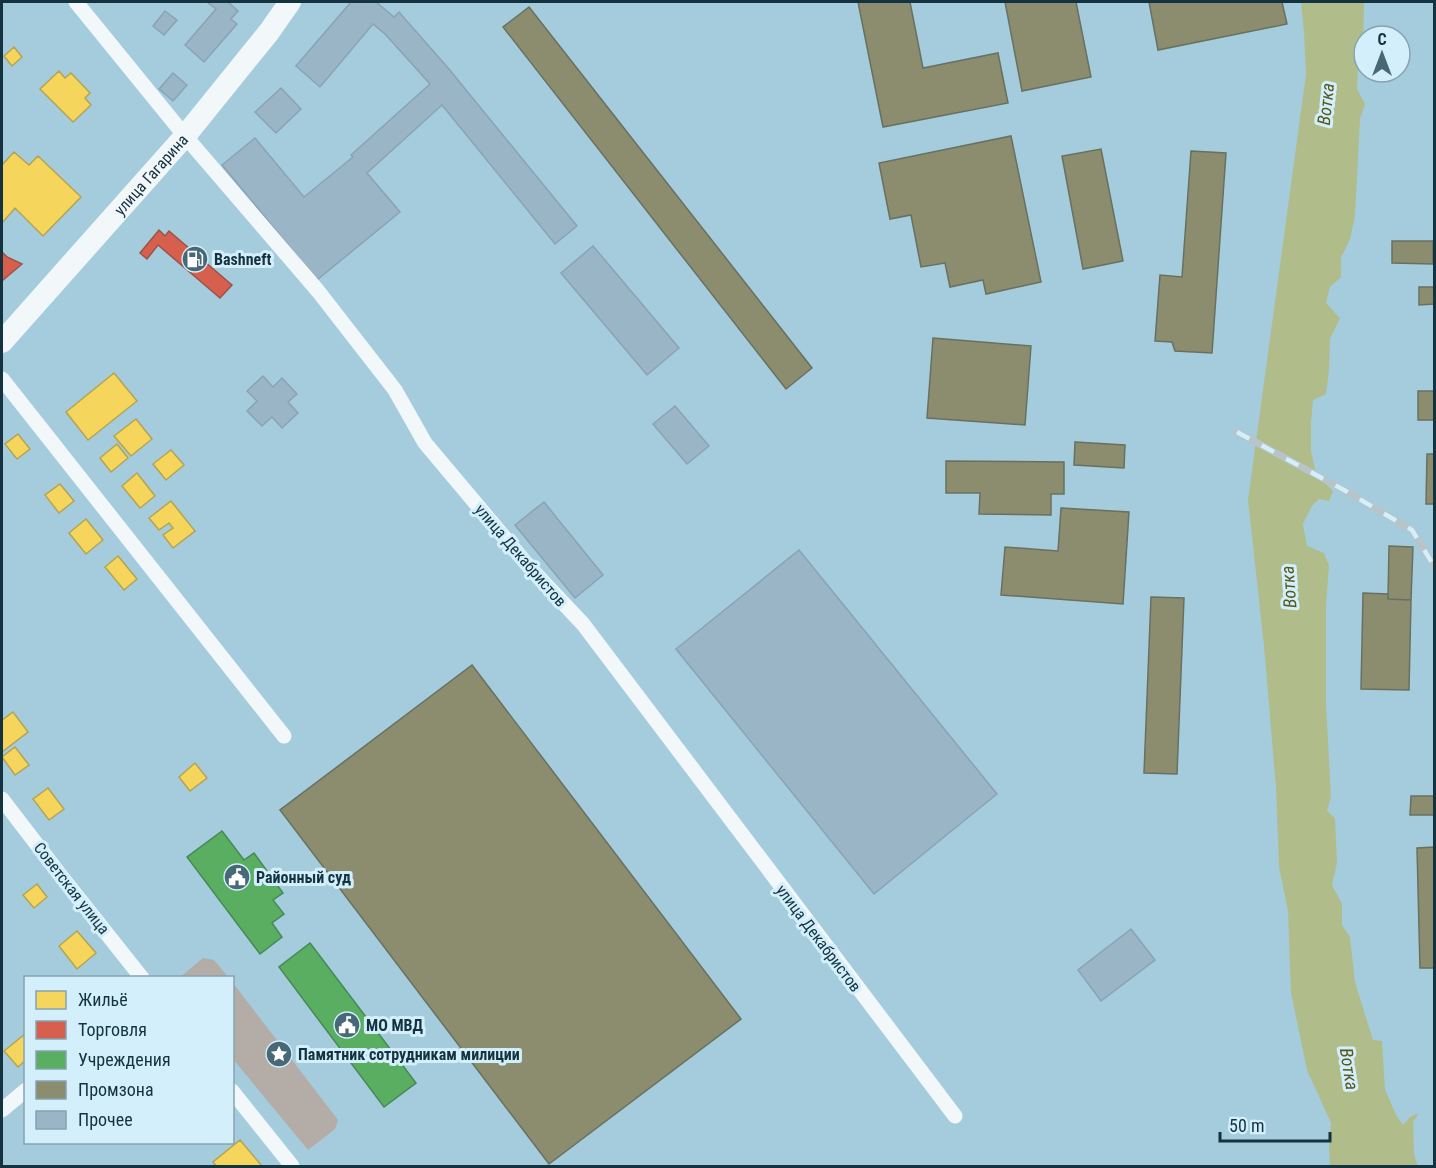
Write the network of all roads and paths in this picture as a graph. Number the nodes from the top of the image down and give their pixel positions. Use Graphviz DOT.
graph roads {
  1 [pos="76,2"];
  2 [pos="290,2"];
  3 [pos="185,136"];
  4 [pos="2,342"];
  5 [pos="2,379"];
  6 [pos="284,736"];
  7 [pos="2,799"];
  8 [pos="140,976"];
  9 [pos="24,1092"];
  10 [pos="234,1094"];
  11 [pos="2,1110"];
  12 [pos="955,1116"];
  13 [pos="292,1167"];
  1 -- 3 [label="street, улица Декабристов"];
  2 -- 3 [label="main road, улица Гагарина"];
  3 -- 4 [label="main road, улица Гагарина"];
  3 -- 12 [label="street, улица Декабристов"];
  5 -- 6 [label="street"];
  7 -- 8 [label="street, Советская улица"];
  9 -- 11 [label="street"];
  10 -- 13 [label="street"];
}
